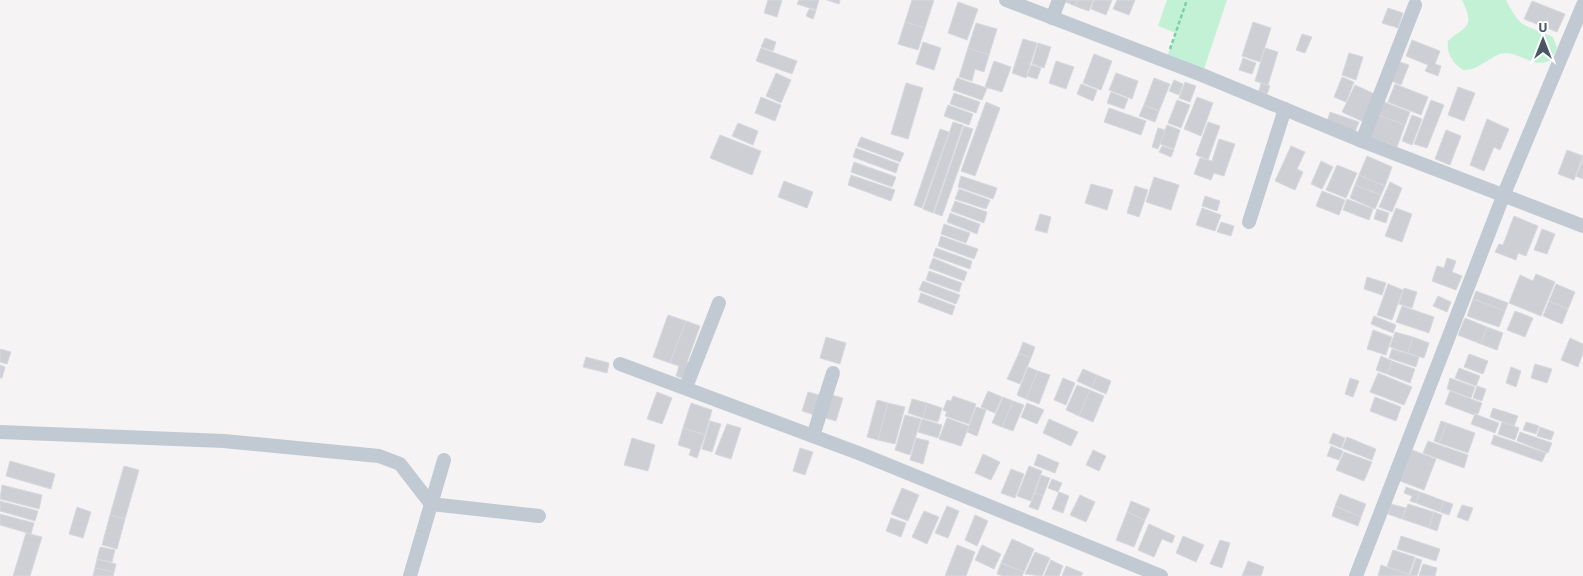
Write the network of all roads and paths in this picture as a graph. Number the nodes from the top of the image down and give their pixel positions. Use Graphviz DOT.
graph roads {
  1 [pos="1006,0"];
  2 [pos="1058,0"];
  3 [pos="1187,0"];
  4 [pos="1415,5"];
  5 [pos="1583,5"];
  6 [pos="1052,18"];
  7 [pos="1165,62"];
  8 [pos="1285,109"];
  9 [pos="1362,141"];
  10 [pos="1504,194"];
  11 [pos="1249,222"];
  12 [pos="1583,226"];
  13 [pos="719,303"];
  14 [pos="620,364"];
  15 [pos="833,373"];
  16 [pos="686,387"];
  17 [pos="0,432"];
  18 [pos="813,436"];
  19 [pos="444,460"];
  20 [pos="431,504"];
  21 [pos="539,516"];
  22 [pos="410,576"];
  23 [pos="1161,576"];
  24 [pos="1356,576"];
  1 -- 6 [label="street"];
  2 -- 6 [label="street"];
  3 -- 7 [label="path"];
  4 -- 9 [label="street"];
  5 -- 10 [label="street"];
  6 -- 7 [label="street"];
  7 -- 8 [label="street"];
  8 -- 9 [label="street"];
  8 -- 11 [label="street"];
  9 -- 10 [label="street"];
  10 -- 12 [label="street"];
  10 -- 24 [label="street"];
  13 -- 16 [label="street"];
  14 -- 16 [label="street"];
  15 -- 18 [label="street"];
  16 -- 18 [label="street"];
  17 -- 20 [label="street"];
  18 -- 23 [label="street"];
  19 -- 20 [label="street"];
  20 -- 21 [label="street"];
  20 -- 22 [label="street"];
}
